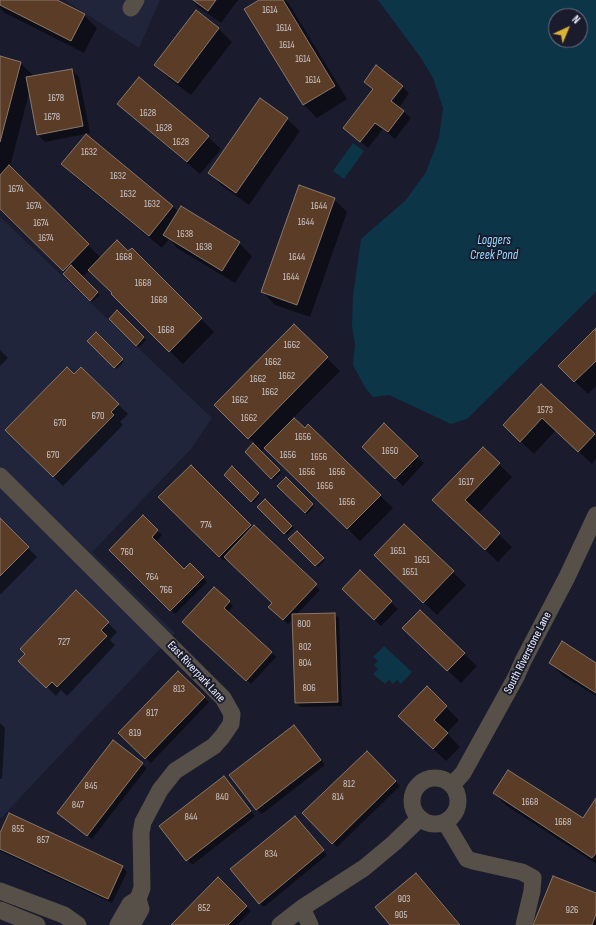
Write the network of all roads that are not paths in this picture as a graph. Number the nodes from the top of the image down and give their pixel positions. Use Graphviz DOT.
graph roads {
  1 [pos="0,476"];
  2 [pos="596,515"];
  3 [pos="452,785"];
  4 [pos="420,819"];
  5 [pos="445,822"];
  6 [pos="0,891"];
  7 [pos="138,899"];
  8 [pos="302,908"];
  9 [pos="0,910"];
  10 [pos="37,925"];
  11 [pos="78,925"];
  12 [pos="118,925"];
  13 [pos="132,925"];
  14 [pos="280,925"];
  15 [pos="310,925"];
  16 [pos="524,925"];
  1 -- 7 [label="street, East Riverpark Lane"];
  2 -- 3 [label="street, South Riverstone Lane"];
  3 -- 4 [label="street"];
  3 -- 5 [label="street"];
  4 -- 5 [label="street"];
  4 -- 8 [label="street"];
  5 -- 16 [label="street"];
  6 -- 11 [label="street"];
  7 -- 12 [label="street"];
  7 -- 13 [label="street, East Riverpark Lane"];
  8 -- 14 [label="street"];
  8 -- 15 [label="street"];
  9 -- 10 [label="street"];
}
